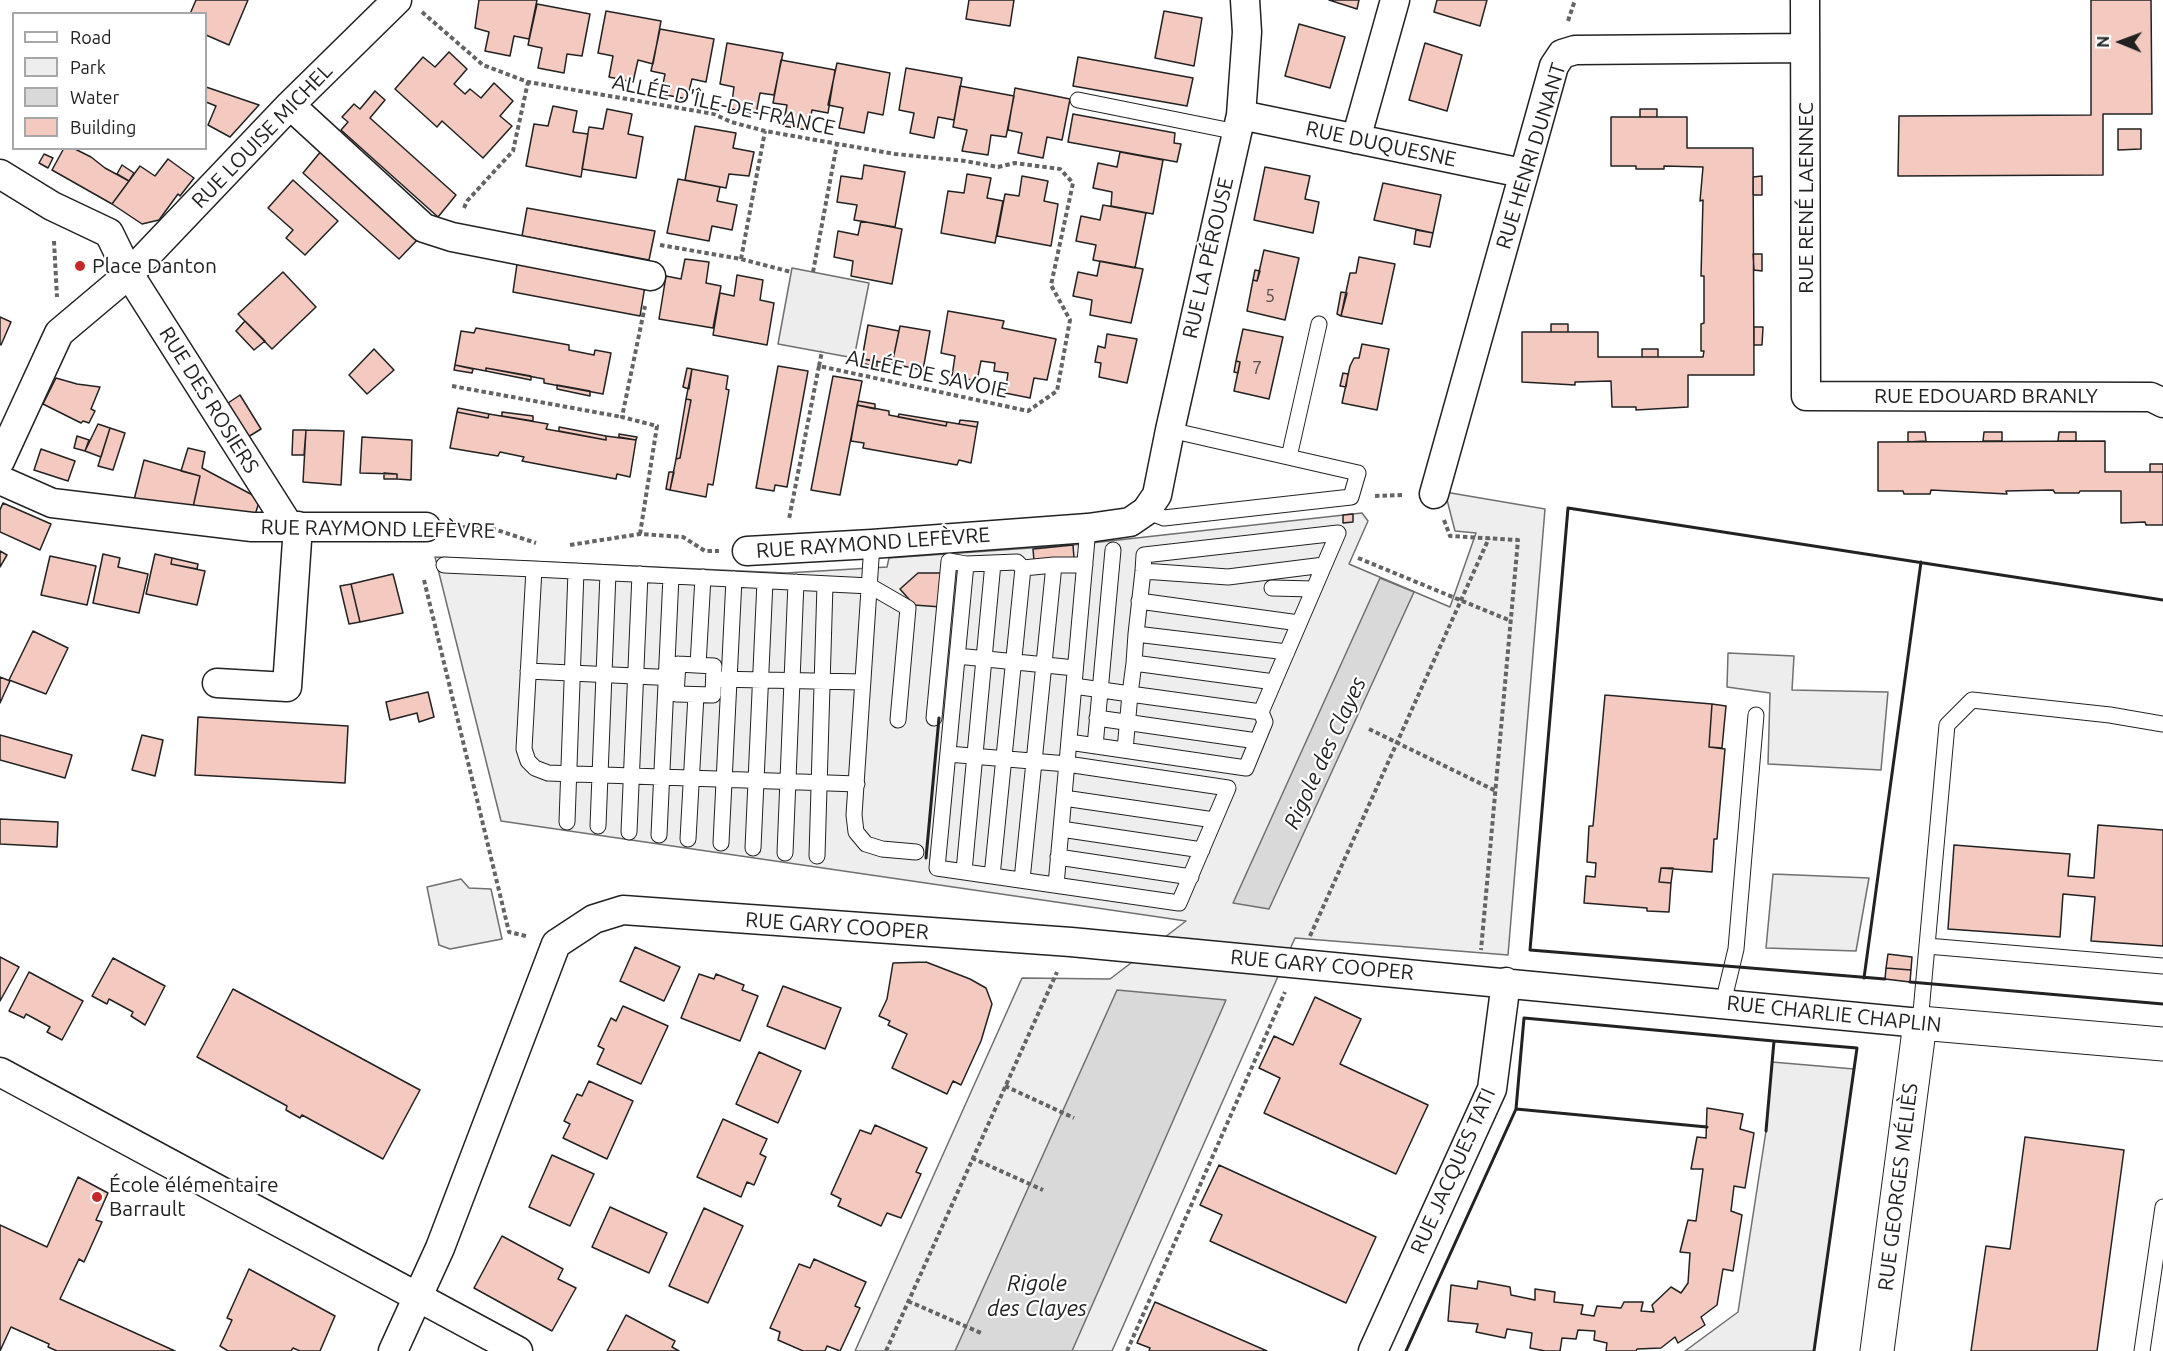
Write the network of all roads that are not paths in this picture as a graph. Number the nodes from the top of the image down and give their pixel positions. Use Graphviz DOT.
graph roads {
  1 [pos="1245,0"];
  2 [pos="1395,0"];
  3 [pos="1805,0"];
  4 [pos="407,4"];
  5 [pos="1805,48"];
  6 [pos="1078,100"];
  7 [pos="290,105"];
  8 [pos="1239,124"];
  9 [pos="1356,139"];
  10 [pos="1522,173"];
  11 [pos="0,174"];
  12 [pos="129,274"];
  13 [pos="651,276"];
  14 [pos="1319,324"];
  15 [pos="1806,396"];
  16 [pos="2163,403"];
  17 [pos="1170,430"];
  18 [pos="1289,458"];
  19 [pos="0,461"];
  20 [pos="0,480"];
  21 [pos="1434,494"];
  22 [pos="1146,511"];
  23 [pos="293,526"];
  24 [pos="426,527"];
  25 [pos="1089,528"];
  26 [pos="872,544"];
  27 [pos="1113,550"];
  28 [pos="747,551"];
  29 [pos="993,563"];
  30 [pos="966,564"];
  31 [pos="444,565"];
  32 [pos="1054,565"];
  33 [pos="1085,565"];
  34 [pos="1324,565"];
  35 [pos="1023,568"];
  36 [pos="534,569"];
  37 [pos="576,571"];
  38 [pos="1143,571"];
  39 [pos="608,573"];
  40 [pos="640,574"];
  41 [pos="671,576"];
  42 [pos="702,577"];
  43 [pos="734,579"];
  44 [pos="765,581"];
  45 [pos="796,582"];
  46 [pos="825,584"];
  47 [pos="870,586"];
  48 [pos="1272,588"];
  49 [pos="1314,590"];
  50 [pos="1139,601"];
  51 [pos="1299,623"];
  52 [pos="1136,634"];
  53 [pos="1287,652"];
  54 [pos="957,656"];
  55 [pos="984,659"];
  56 [pos="1014,662"];
  57 [pos="1134,663"];
  58 [pos="698,665"];
  59 [pos="1044,665"];
  60 [pos="1075,668"];
  61 [pos="528,672"];
  62 [pos="572,673"];
  63 [pos="604,675"];
  64 [pos="635,676"];
  65 [pos="671,678"];
  66 [pos="721,679"];
  67 [pos="760,680"];
  68 [pos="792,681"];
  69 [pos="822,682"];
  70 [pos="863,682"];
  71 [pos="1274,682"];
  72 [pos="217,683"];
  73 [pos="1074,686"];
  74 [pos="1100,689"];
  75 [pos="1130,694"];
  76 [pos="696,695"];
  77 [pos="1261,712"];
  78 [pos="1756,716"];
  79 [pos="934,718"];
  80 [pos="1097,718"];
  81 [pos="898,720"];
  82 [pos="1128,722"];
  83 [pos="2163,724"];
  84 [pos="1257,741"];
  85 [pos="1069,742"];
  86 [pos="1095,746"];
  87 [pos="1125,750"];
  88 [pos="948,754"];
  89 [pos="975,756"];
  90 [pos="1004,759"];
  91 [pos="1034,761"];
  92 [pos="1067,764"];
  93 [pos="569,774"];
  94 [pos="600,775"];
  95 [pos="631,776"];
  96 [pos="662,777"];
  97 [pos="692,778"];
  98 [pos="724,779"];
  99 [pos="756,780"];
  100 [pos="787,782"];
  101 [pos="819,783"];
  102 [pos="857,784"];
  103 [pos="1064,798"];
  104 [pos="1214,820"];
  105 [pos="567,822"];
  106 [pos="598,826"];
  107 [pos="1061,829"];
  108 [pos="629,832"];
  109 [pos="659,835"];
  110 [pos="688,839"];
  111 [pos="721,843"];
  112 [pos="753,848"];
  113 [pos="1202,850"];
  114 [pos="916,852"];
  115 [pos="784,853"];
  116 [pos="817,856"];
  117 [pos="1058,857"];
  118 [pos="964,871"];
  119 [pos="992,876"];
  120 [pos="1191,877"];
  121 [pos="1022,880"];
  122 [pos="1056,885"];
  123 [pos="1927,946"];
  124 [pos="2163,966"];
  125 [pos="1492,981"];
  126 [pos="1723,1003"];
  127 [pos="1920,1023"];
  128 [pos="2163,1044"];
  129 [pos="0,1072"];
  130 [pos="2163,1207"];
  131 [pos="417,1298"];
  132 [pos="393,1351"];
  133 [pos="518,1351"];
  134 [pos="1373,1351"];
  135 [pos="1877,1351"];
  136 [pos="2142,1351"];
  1 -- 8 [label="street, RUE LA PÉROUSE"];
  2 -- 9 [label="street"];
  3 -- 5 [label="street, RUE RENÉ LAENNEC"];
  4 -- 7 [label="street, RUE LOUISE MICHEL"];
  5 -- 10 [label="street, RUE HENRI DUNANT"];
  5 -- 15 [label="street, RUE RENÉ LAENNEC"];
  6 -- 8 [label="lane"];
  7 -- 12 [label="street, RUE LOUISE MICHEL"];
  7 -- 13 [label="street"];
  8 -- 9 [label="street, RUE DUQUESNE"];
  8 -- 17 [label="street, RUE LA PÉROUSE"];
  9 -- 10 [label="street, RUE DUQUESNE"];
  10 -- 21 [label="street, RUE HENRI DUNANT"];
  11 -- 12 [label="street, RUE DES ROSIERS"];
  12 -- 19 [label="street, RUE LOUISE MICHEL"];
  12 -- 23 [label="street, RUE DES ROSIERS"];
  14 -- 18 [label="lane"];
  15 -- 16 [label="street, RUE EDOUARD BRANLY"];
  17 -- 18 [label="lane"];
  17 -- 22 [label="street, RUE LA PÉROUSE"];
  18 -- 22 [label="lane"];
  20 -- 23 [label="street, RUE RAYMOND LEFÈVRE"];
  22 -- 25 [label="street, RUE RAYMOND LEFÈVRE"];
  23 -- 24 [label="street, RUE RAYMOND LEFÈVRE"];
  23 -- 72 [label="street"];
  25 -- 26 [label="street, RUE RAYMOND LEFÈVRE"];
  25 -- 33 [label="lane"];
  26 -- 28 [label="street, RUE RAYMOND LEFÈVRE"];
  26 -- 47 [label="lane"];
  27 -- 74 [label="lane"];
  29 -- 30 [label="lane"];
  29 -- 35 [label="lane"];
  29 -- 55 [label="lane"];
  30 -- 54 [label="lane"];
  30 -- 79 [label="lane"];
  31 -- 36 [label="lane"];
  32 -- 33 [label="lane"];
  32 -- 35 [label="lane"];
  32 -- 59 [label="lane"];
  33 -- 60 [label="lane"];
  34 -- 38 [label="lane"];
  34 -- 38 [label="lane"];
  34 -- 49 [label="lane"];
  35 -- 56 [label="lane"];
  36 -- 37 [label="lane"];
  36 -- 61 [label="lane"];
  37 -- 39 [label="lane"];
  37 -- 62 [label="lane"];
  38 -- 50 [label="lane"];
  39 -- 40 [label="lane"];
  39 -- 63 [label="lane"];
  40 -- 41 [label="lane"];
  40 -- 64 [label="lane"];
  41 -- 42 [label="lane"];
  41 -- 65 [label="lane"];
  42 -- 43 [label="lane"];
  42 -- 58 [label="lane"];
  43 -- 44 [label="lane"];
  43 -- 66 [label="lane"];
  44 -- 45 [label="lane"];
  44 -- 67 [label="lane"];
  45 -- 46 [label="lane"];
  45 -- 68 [label="lane"];
  46 -- 47 [label="lane"];
  46 -- 69 [label="lane"];
  47 -- 70 [label="lane"];
  47 -- 81 [label="lane"];
  48 -- 49 [label="lane"];
  49 -- 51 [label="lane"];
  50 -- 51 [label="lane"];
  50 -- 52 [label="lane"];
  51 -- 53 [label="lane"];
  52 -- 53 [label="lane"];
  52 -- 57 [label="lane"];
  53 -- 71 [label="lane"];
  54 -- 55 [label="lane"];
  54 -- 88 [label="lane"];
  55 -- 56 [label="lane"];
  55 -- 89 [label="lane"];
  56 -- 59 [label="lane"];
  56 -- 90 [label="lane"];
  57 -- 71 [label="lane"];
  57 -- 75 [label="lane"];
  58 -- 65 [label="lane"];
  58 -- 66 [label="lane"];
  59 -- 60 [label="lane"];
  59 -- 91 [label="lane"];
  60 -- 73 [label="lane"];
  61 -- 62 [label="lane"];
  61 -- 93 [label="lane"];
  62 -- 63 [label="lane"];
  62 -- 93 [label="lane"];
  63 -- 64 [label="lane"];
  63 -- 94 [label="lane"];
  64 -- 65 [label="lane"];
  64 -- 95 [label="lane"];
  65 -- 76 [label="lane"];
  65 -- 96 [label="lane"];
  66 -- 67 [label="lane"];
  66 -- 76 [label="lane"];
  66 -- 98 [label="lane"];
  67 -- 68 [label="lane"];
  67 -- 99 [label="lane"];
  68 -- 69 [label="lane"];
  68 -- 100 [label="lane"];
  69 -- 70 [label="lane"];
  69 -- 101 [label="lane"];
  70 -- 102 [label="lane"];
  71 -- 77 [label="lane"];
  73 -- 74 [label="lane"];
  73 -- 85 [label="lane"];
  74 -- 75 [label="lane"];
  74 -- 80 [label="lane"];
  75 -- 77 [label="lane"];
  75 -- 82 [label="lane"];
  76 -- 97 [label="lane"];
  77 -- 84 [label="lane"];
  78 -- 126 [label="lane"];
  80 -- 82 [label="lane"];
  80 -- 86 [label="lane"];
  82 -- 84 [label="lane"];
  82 -- 87 [label="lane"];
  83 -- 123 [label="lane"];
  84 -- 87 [label="lane"];
  85 -- 86 [label="lane"];
  85 -- 92 [label="lane"];
  86 -- 87 [label="lane"];
  88 -- 89 [label="lane"];
  88 -- 118 [label="lane"];
  89 -- 90 [label="lane"];
  89 -- 118 [label="lane"];
  90 -- 91 [label="lane"];
  90 -- 119 [label="lane"];
  91 -- 92 [label="lane"];
  91 -- 121 [label="lane"];
  92 -- 103 [label="lane"];
  92 -- 104 [label="lane"];
  93 -- 94 [label="lane"];
  93 -- 105 [label="lane"];
  94 -- 95 [label="lane"];
  94 -- 106 [label="lane"];
  95 -- 96 [label="lane"];
  95 -- 108 [label="lane"];
  96 -- 97 [label="lane"];
  96 -- 109 [label="lane"];
  97 -- 98 [label="lane"];
  97 -- 110 [label="lane"];
  98 -- 99 [label="lane"];
  98 -- 111 [label="lane"];
  99 -- 100 [label="lane"];
  99 -- 112 [label="lane"];
  100 -- 101 [label="lane"];
  100 -- 115 [label="lane"];
  101 -- 102 [label="lane"];
  101 -- 116 [label="lane"];
  102 -- 114 [label="lane"];
  103 -- 104 [label="lane"];
  103 -- 107 [label="lane"];
  104 -- 113 [label="lane"];
  107 -- 113 [label="lane"];
  107 -- 117 [label="lane"];
  113 -- 120 [label="lane"];
  117 -- 120 [label="lane"];
  117 -- 122 [label="lane"];
  118 -- 119 [label="lane"];
  119 -- 121 [label="lane"];
  120 -- 122 [label="lane"];
  121 -- 122 [label="lane"];
  123 -- 124 [label="lane"];
  123 -- 127 [label="lane"];
  125 -- 126 [label="street, RUE CHARLIE CHAPLIN"];
  125 -- 131 [label="street, RUE GARY COOPER"];
  125 -- 134 [label="street, RUE JACQUES TATI"];
  126 -- 127 [label="street, RUE CHARLIE CHAPLIN"];
  127 -- 128 [label="street, RUE CHARLIE CHAPLIN"];
  127 -- 135 [label="street, RUE GEORGES MÉLIÈS"];
  129 -- 131 [label="street"];
  130 -- 136 [label="lane"];
  131 -- 132 [label="street"];
  131 -- 133 [label="street"];
}
